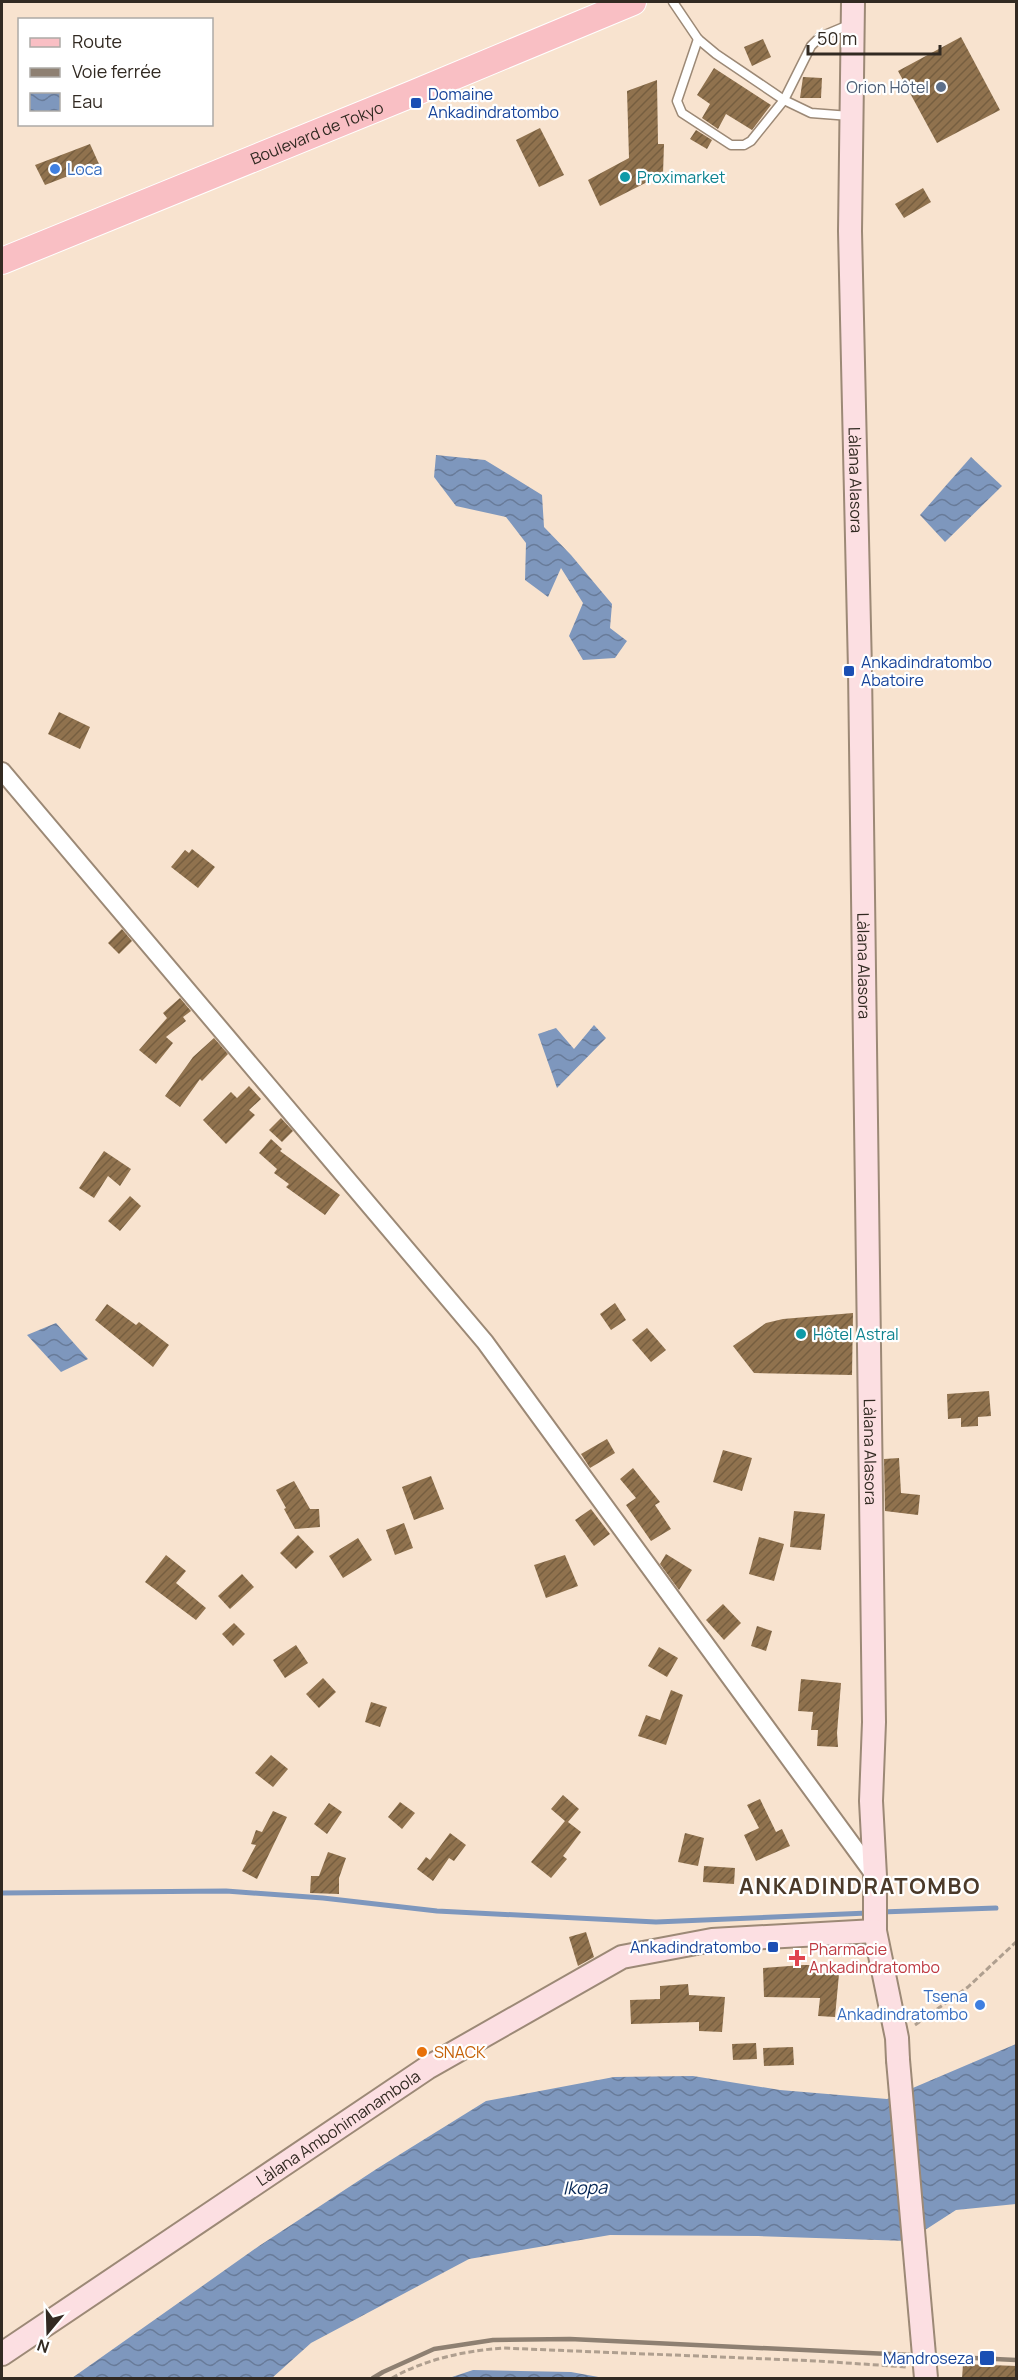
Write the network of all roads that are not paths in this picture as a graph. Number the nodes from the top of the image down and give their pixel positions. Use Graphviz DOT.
graph roads {
  1 [pos="633,2"];
  2 [pos="673,2"];
  3 [pos="852,13"];
  4 [pos="698,39"];
  5 [pos="784,100"];
  6 [pos="850,116"];
  7 [pos="2,261"];
  8 [pos="2,771"];
  9 [pos="875,1876"];
  10 [pos="875,1930"];
  11 [pos="2,2355"];
  12 [pos="921,2375"];
  1 -- 7 [label="main road, Boulevard de Tokyo"];
  2 -- 4 [label="lane"];
  3 -- 5 [label="lane"];
  3 -- 6 [label="street, Làlana Alasora"];
  4 -- 5 [label="lane"];
  4 -- 5 [label="lane"];
  5 -- 6 [label="lane"];
  6 -- 9 [label="street, Làlana Alasora"];
  8 -- 9 [label="street"];
  9 -- 10 [label="street, Làlana Alasora"];
  10 -- 11 [label="street, Làlana Ambohimanambola"];
  10 -- 12 [label="street, Làlana Alasora, bridge"];
}
